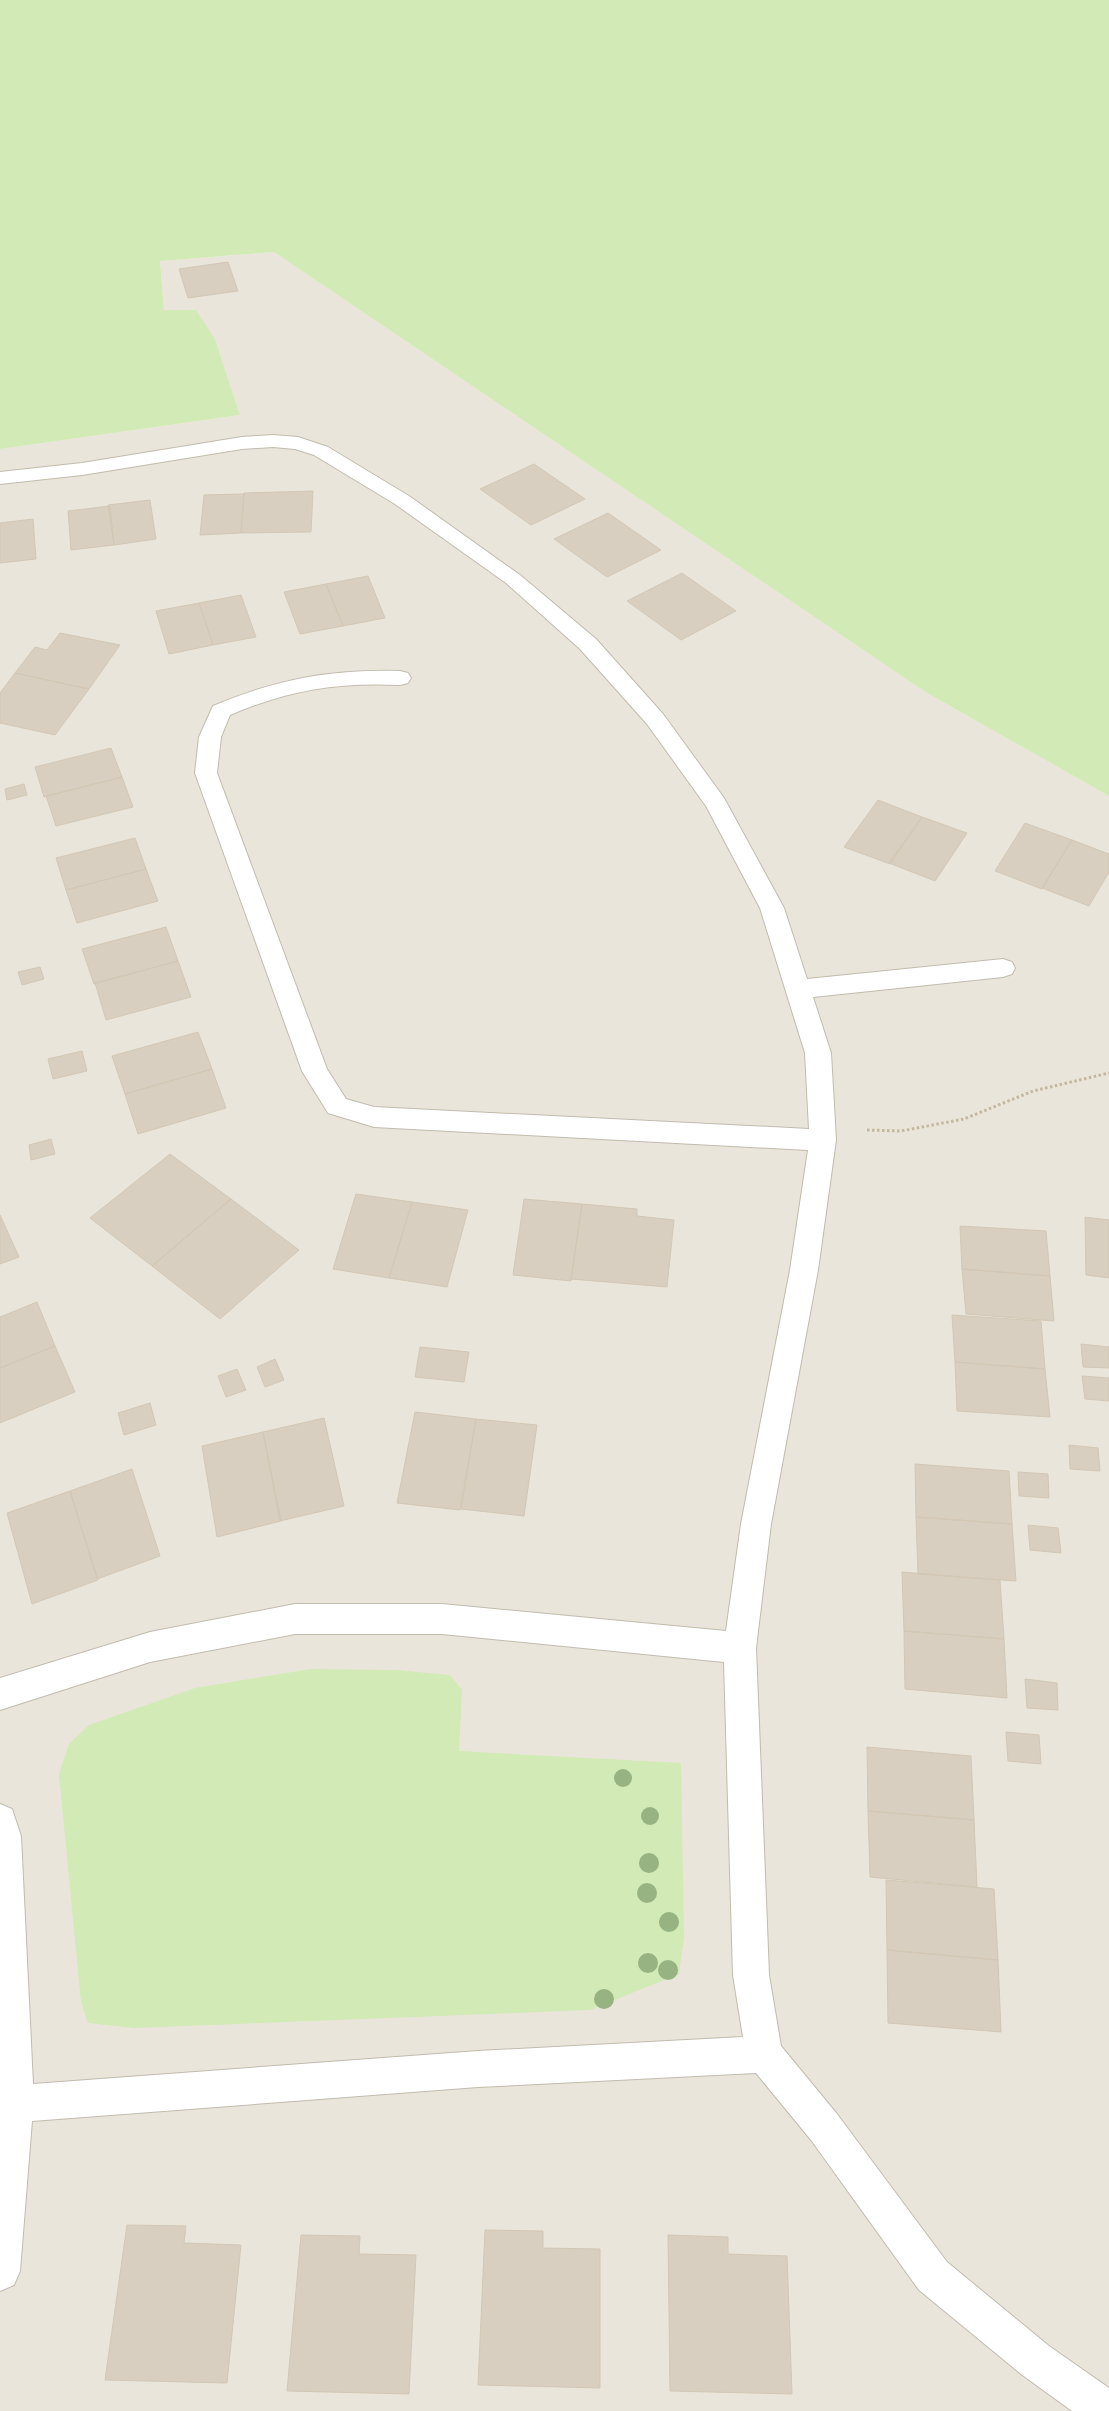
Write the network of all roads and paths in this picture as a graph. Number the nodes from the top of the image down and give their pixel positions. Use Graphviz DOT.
graph roads {
  1 [pos="0,478"];
  2 [pos="400,678"];
  3 [pos="1003,968"];
  4 [pos="798,989"];
  5 [pos="1109,1073"];
  6 [pos="822,1134"];
  7 [pos="740,1648"];
  8 [pos="0,1694"];
  9 [pos="0,1821"];
  10 [pos="764,2054"];
  11 [pos="15,2104"];
  12 [pos="0,2271"];
  13 [pos="1106,2411"];
  1 -- 4 [label="street"];
  2 -- 6 [label="street"];
  3 -- 4 [label="street"];
  4 -- 6 [label="street"];
  5 -- 6 [label="path"];
  6 -- 7 [label="street"];
  7 -- 8 [label="street"];
  7 -- 10 [label="street"];
  9 -- 11 [label="street"];
  10 -- 11 [label="street"];
  10 -- 13 [label="street"];
  11 -- 12 [label="street"];
}
